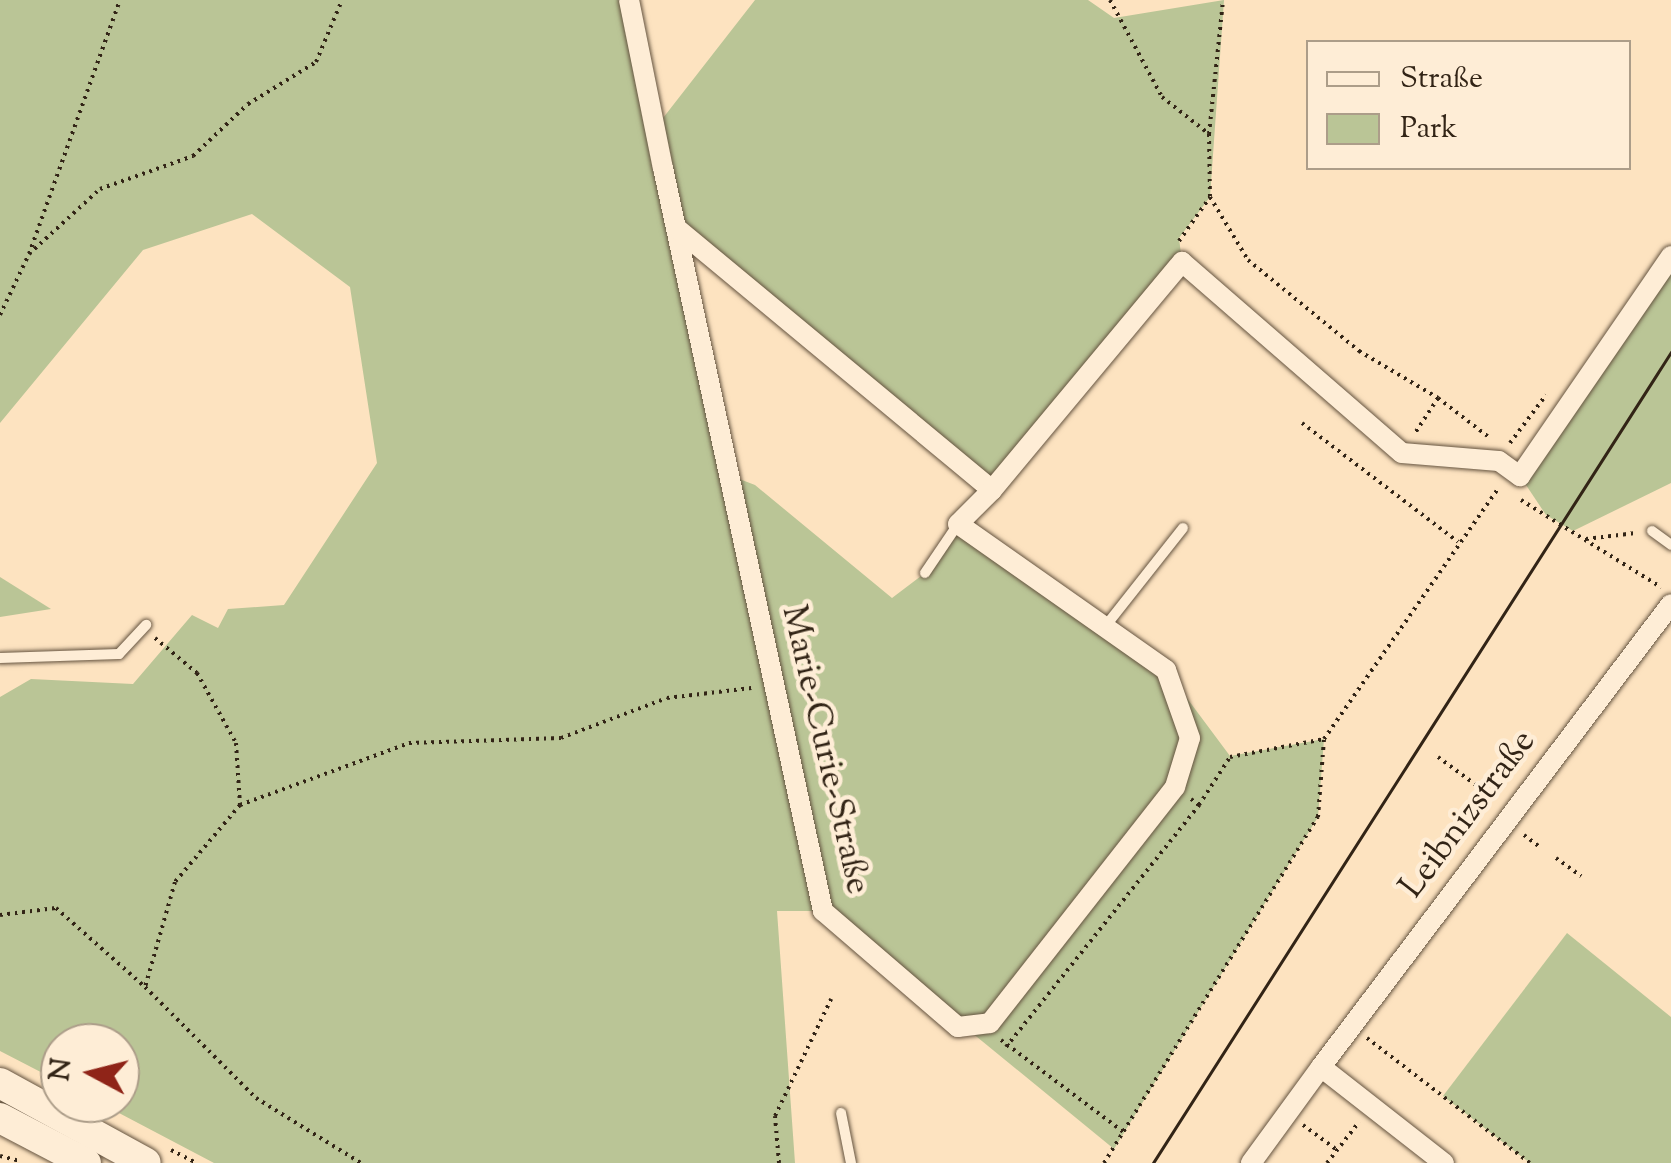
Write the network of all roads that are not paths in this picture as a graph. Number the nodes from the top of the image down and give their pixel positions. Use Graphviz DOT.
graph roads {
  1 [pos="629,0"];
  2 [pos="676,228"];
  3 [pos="1671,256"];
  4 [pos="992,490"];
  5 [pos="958,524"];
  6 [pos="1183,528"];
  7 [pos="1652,531"];
  8 [pos="1671,546"];
  9 [pos="925,573"];
  10 [pos="1671,604"];
  11 [pos="1108,623"];
  12 [pos="144,628"];
  13 [pos="0,658"];
  14 [pos="1321,1066"];
  15 [pos="0,1083"];
  16 [pos="841,1113"];
  17 [pos="2,1120"];
  18 [pos="86,1163"];
  19 [pos="146,1163"];
  20 [pos="851,1163"];
  21 [pos="1251,1163"];
  22 [pos="1444,1163"];
  1 -- 2 [label="street, Marie-Curie-Straße"];
  2 -- 4 [label="street"];
  2 -- 11 [label="street, Marie-Curie-Straße"];
  3 -- 4 [label="street"];
  4 -- 5 [label="street"];
  5 -- 9 [label="lane"];
  5 -- 11 [label="street"];
  6 -- 11 [label="lane"];
  7 -- 8 [label="lane"];
  10 -- 14 [label="street, Leibnizstraße"];
  12 -- 13 [label="lane"];
  14 -- 21 [label="street, Leibnizstraße"];
  14 -- 22 [label="street"];
  15 -- 19 [label="street"];
  16 -- 20 [label="lane"];
  17 -- 18 [label="street"];
}
